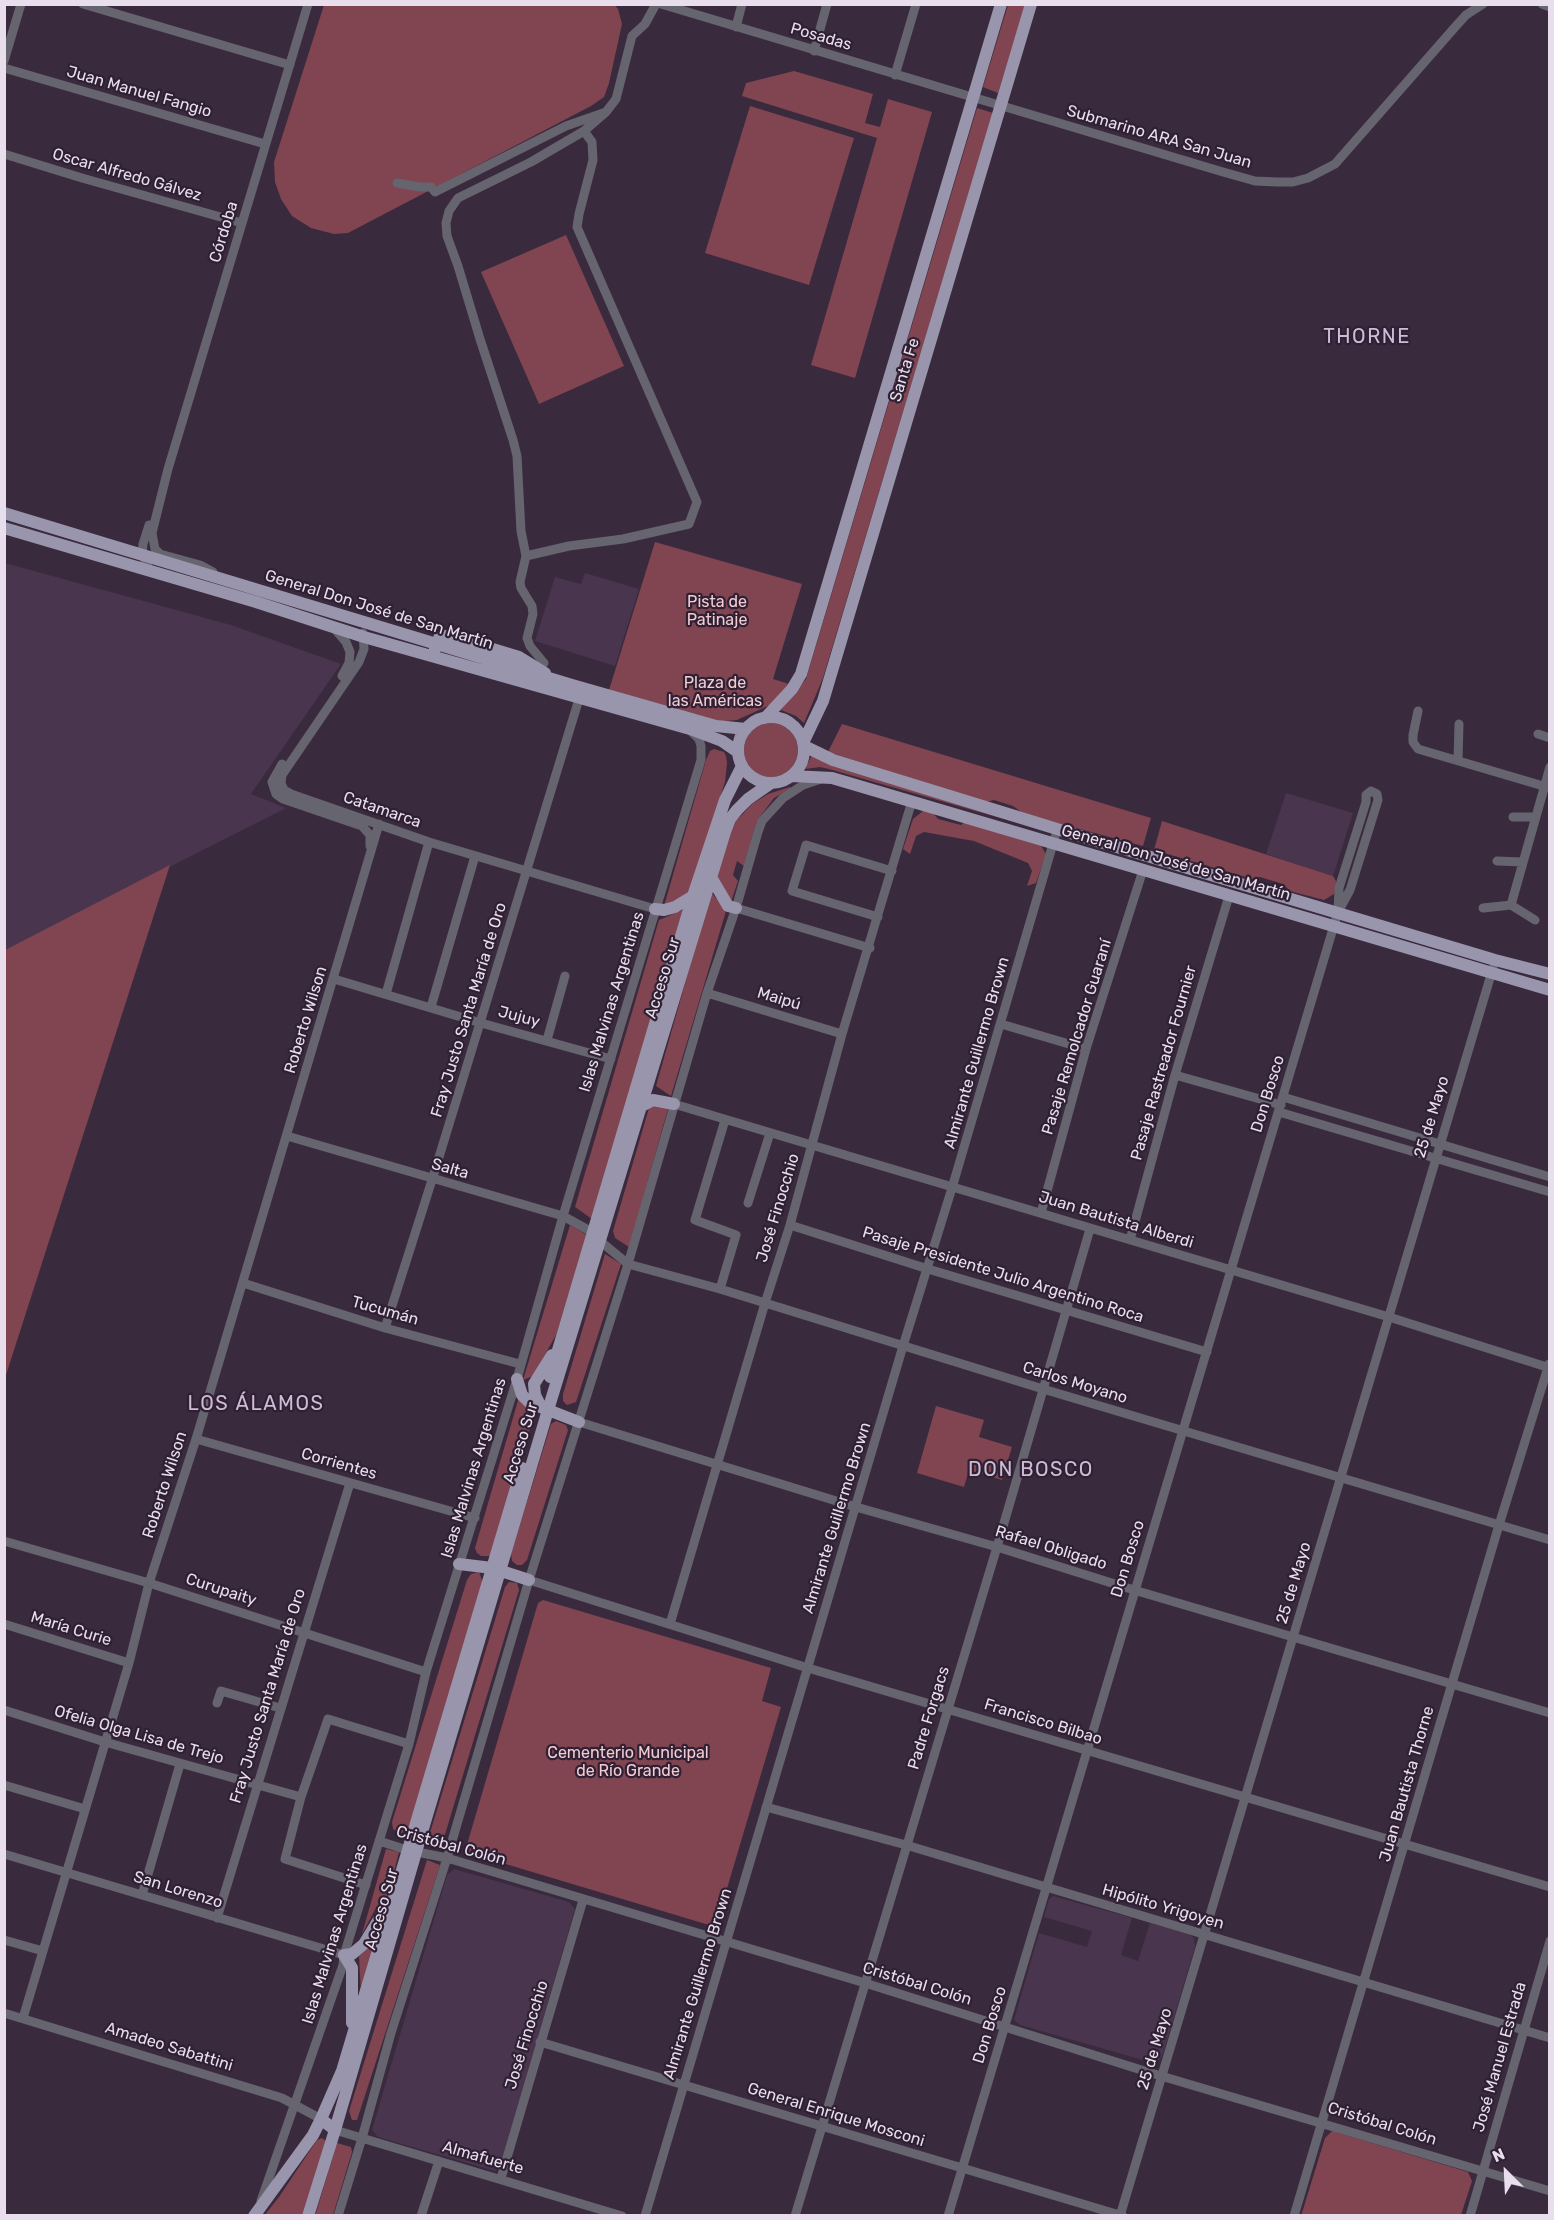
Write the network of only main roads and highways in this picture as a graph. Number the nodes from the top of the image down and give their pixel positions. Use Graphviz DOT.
graph roads {
  1 [pos="1001,4"];
  2 [pos="1031,4"];
  3 [pos="4,513"];
  4 [pos="4,528"];
  5 [pos="435,650"];
  6 [pos="558,681"];
  7 [pos="765,718"];
  8 [pos="746,729"];
  9 [pos="804,744"];
  10 [pos="738,752"];
  11 [pos="742,766"];
  12 [pos="792,776"];
  13 [pos="771,783"];
  14 [pos="711,877"];
  15 [pos="693,896"];
  16 [pos="736,908"];
  17 [pos="655,909"];
  18 [pos="1550,974"];
  19 [pos="1550,990"];
  20 [pos="674,1104"];
  21 [pos="640,1107"];
  22 [pos="596,1237"];
  23 [pos="517,1379"];
  24 [pos="544,1408"];
  25 [pos="579,1422"];
  26 [pos="459,1564"];
  27 [pos="496,1569"];
  28 [pos="529,1580"];
  29 [pos="411,1851"];
  30 [pos="393,1898"];
  31 [pos="353,2034"];
  32 [pos="321,2119"];
  33 [pos="335,2130"];
  34 [pos="254,2215"];
  35 [pos="308,2216"];
  1 -- 7 [label="main road, Santa Fe"];
  2 -- 9 [label="main road, Santa Fe"];
  3 -- 5 [label="main road, General Don José de San Martín"];
  4 -- 5 [label="main road, General Don José de San Martín"];
  5 -- 6 [label="main road, General Don José de San Martín"];
  5 -- 6 [label="main road"];
  5 -- 10 [label="main road, General Don José de San Martín"];
  6 -- 8 [label="main road, General Don José de San Martín"];
  7 -- 8 [label="main road"];
  7 -- 9 [label="main road"];
  8 -- 10 [label="main road"];
  9 -- 12 [label="main road"];
  9 -- 18 [label="main road, General Don José de San Martín"];
  10 -- 11 [label="main road"];
  11 -- 13 [label="main road"];
  11 -- 15 [label="main road, Acceso Sur"];
  12 -- 13 [label="main road"];
  12 -- 19 [label="main road, General Don José de San Martín"];
  13 -- 14 [label="main road, Acceso Sur"];
  14 -- 16 [label="main road"];
  14 -- 21 [label="main road, Acceso Sur"];
  15 -- 17 [label="main road"];
  15 -- 22 [label="main road, Acceso Sur"];
  20 -- 21 [label="main road"];
  21 -- 22 [label="main road, Acceso Sur"];
  22 -- 24 [label="main road, Acceso Sur"];
  22 -- 24 [label="main road, Acceso Sur"];
  23 -- 24 [label="main road"];
  24 -- 25 [label="main road"];
  24 -- 27 [label="main road, Acceso Sur"];
  26 -- 27 [label="main road"];
  27 -- 28 [label="main road"];
  27 -- 29 [label="main road, Acceso Sur"];
  29 -- 30 [label="main road, Acceso Sur"];
  29 -- 33 [label="main road, Acceso Sur"];
  30 -- 31 [label="main road, Acceso Sur"];
  30 -- 31 [label="main road"];
  31 -- 32 [label="main road, Acceso Sur"];
  32 -- 33 [label="main road"];
  32 -- 34 [label="main road, Acceso Sur"];
  33 -- 35 [label="main road, Acceso Sur"];
}
